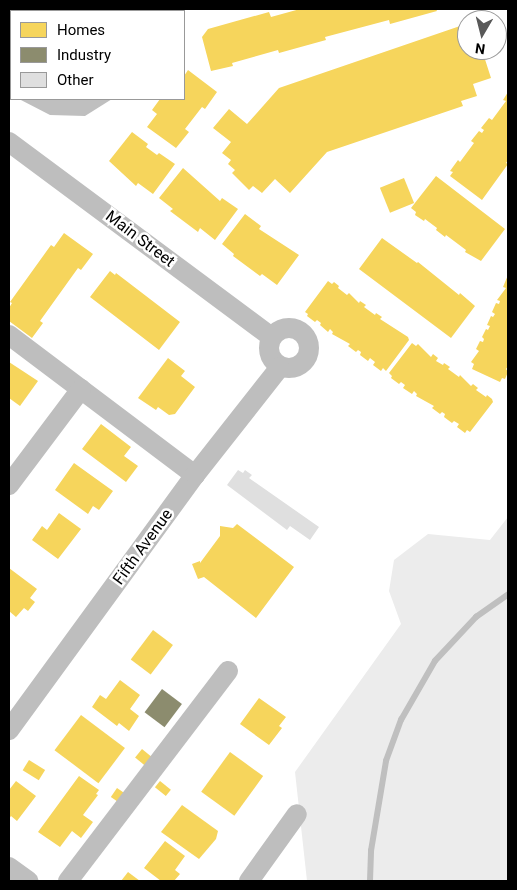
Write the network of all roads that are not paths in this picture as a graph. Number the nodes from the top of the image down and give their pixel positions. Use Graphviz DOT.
graph roads {
  1 [pos="9,142"];
  2 [pos="9,335"];
  3 [pos="272,337"];
  4 [pos="280,367"];
  5 [pos="81,389"];
  6 [pos="195,475"];
  7 [pos="9,485"];
  8 [pos="228,671"];
  9 [pos="9,730"];
  10 [pos="297,814"];
  11 [pos="9,867"];
  12 [pos="28,881"];
  13 [pos="68,881"];
  14 [pos="249,881"];
  1 -- 3 [label="street, Main Street"];
  2 -- 5 [label="street"];
  3 -- 4 [label="street"];
  3 -- 4 [label="street"];
  4 -- 6 [label="street, Fifth Avenue"];
  5 -- 6 [label="street"];
  5 -- 7 [label="street"];
  6 -- 9 [label="street, Fifth Avenue"];
  8 -- 13 [label="street"];
  10 -- 14 [label="street"];
  11 -- 12 [label="street"];
}
